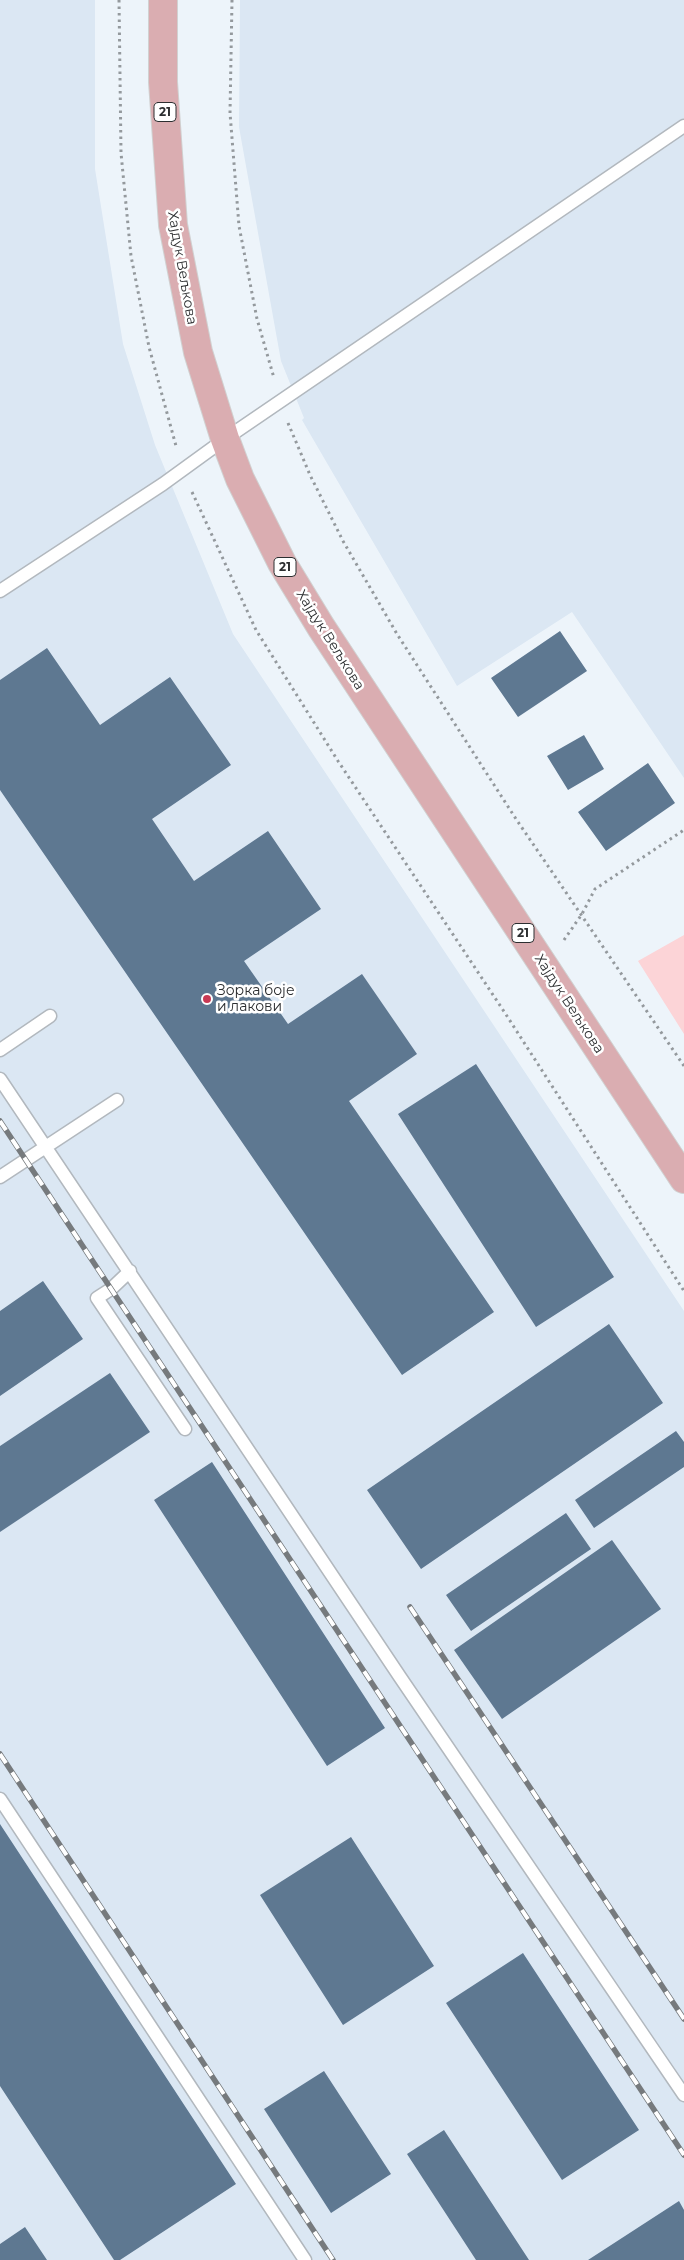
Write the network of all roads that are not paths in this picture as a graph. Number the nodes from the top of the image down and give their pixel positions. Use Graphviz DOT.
graph roads {
  1 [pos="163,0"];
  2 [pos="684,126"];
  3 [pos="225,439"];
  4 [pos="0,590"];
  5 [pos="50,1016"];
  6 [pos="0,1050"];
  7 [pos="0,1079"];
  8 [pos="117,1100"];
  9 [pos="46,1147"];
  10 [pos="0,1177"];
  11 [pos="684,1179"];
  12 [pos="130,1271"];
  13 [pos="185,1429"];
  14 [pos="0,1799"];
  15 [pos="684,2095"];
  16 [pos="305,2260"];
  1 -- 3 [label="main road, Хајдук Вељкова / 21"];
  2 -- 3 [label="lane"];
  3 -- 4 [label="lane"];
  3 -- 11 [label="main road, Хајдук Вељкова / 21"];
  5 -- 6 [label="lane"];
  7 -- 9 [label="lane"];
  8 -- 9 [label="lane"];
  9 -- 10 [label="lane"];
  9 -- 12 [label="lane"];
  12 -- 13 [label="lane"];
  12 -- 15 [label="lane"];
  14 -- 16 [label="lane"];
}
